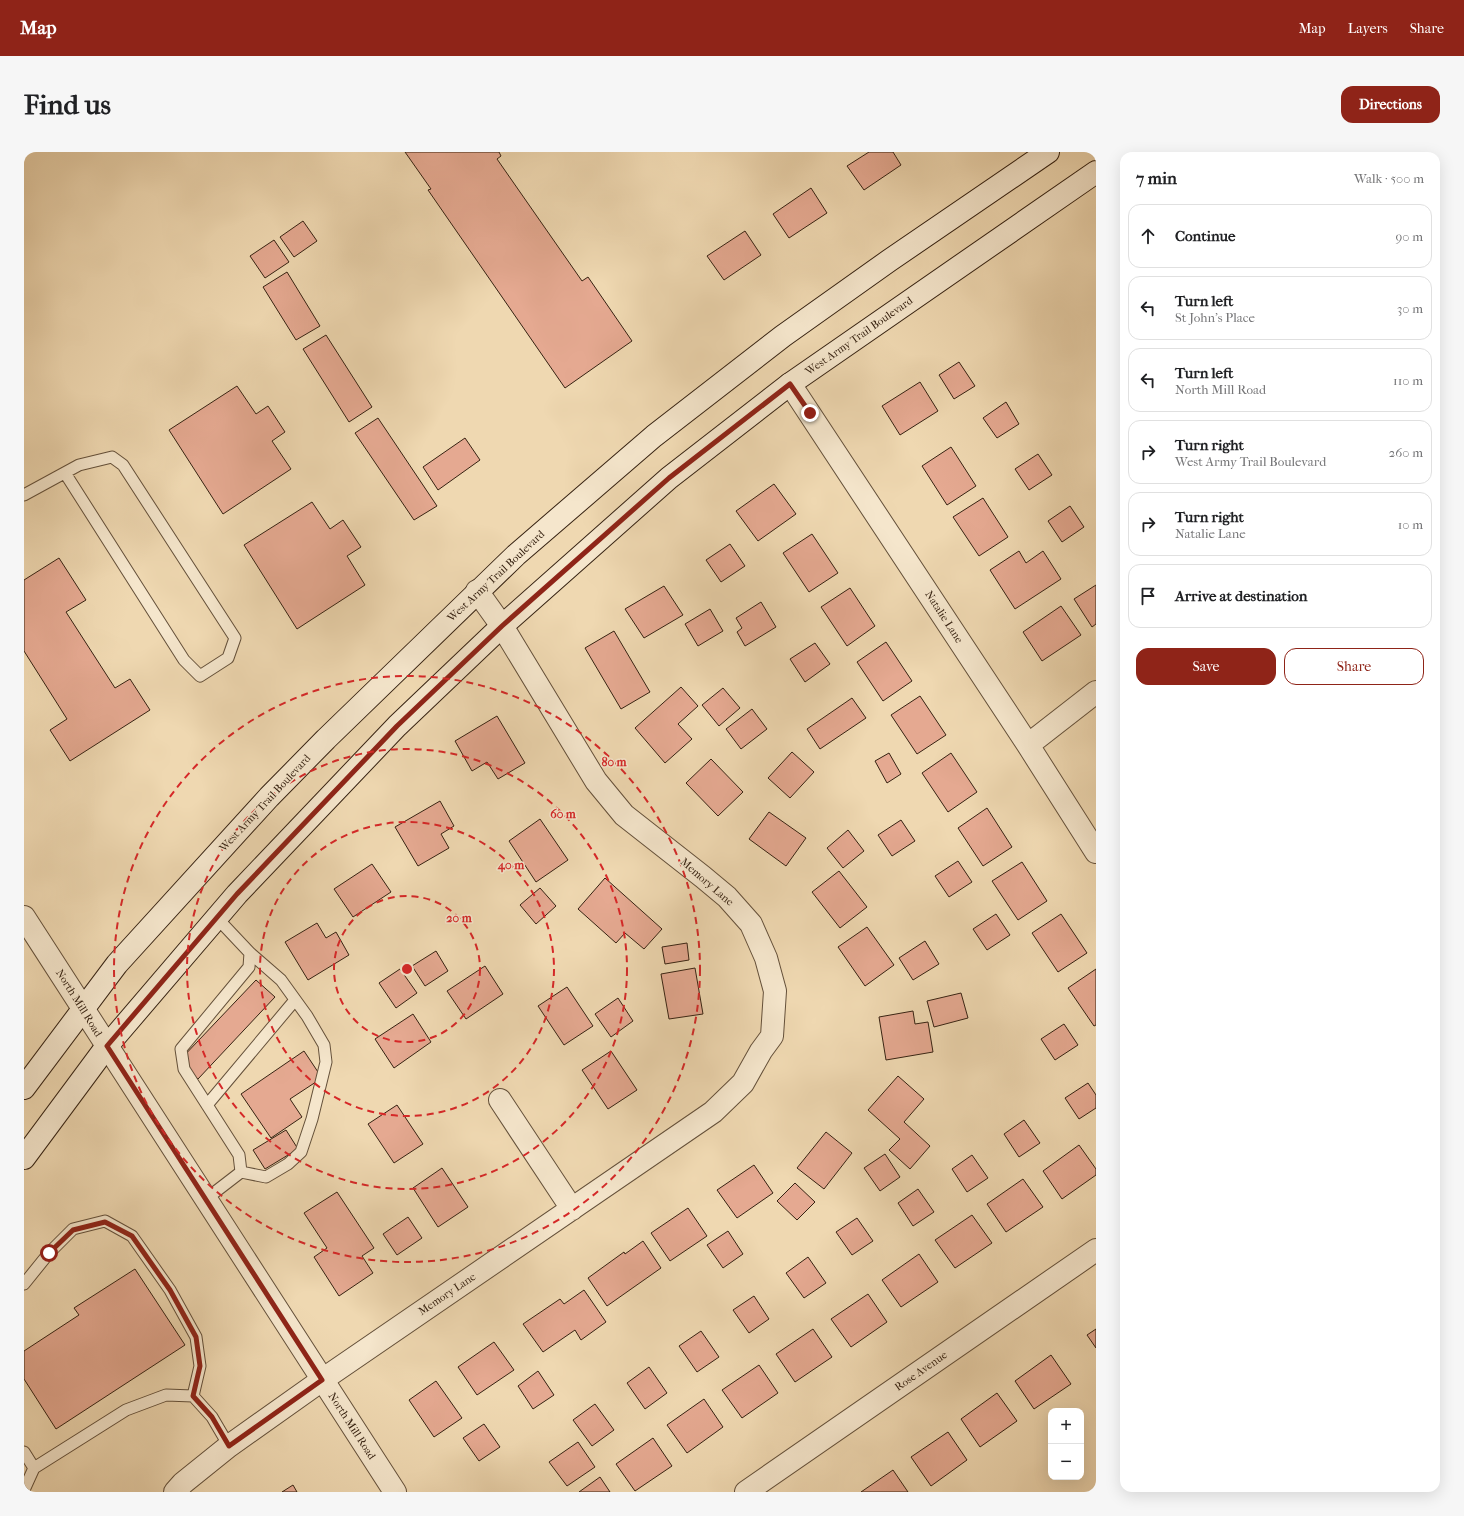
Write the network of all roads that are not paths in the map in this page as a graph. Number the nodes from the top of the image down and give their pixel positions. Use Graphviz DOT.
graph roads {
  1 [pos="1048,152"];
  2 [pos="1096,172"];
  3 [pos="790,384"];
  4 [pos="65,472"];
  5 [pos="24,495"];
  6 [pos="477,591"];
  7 [pos="502,626"];
  8 [pos="1096,692"];
  9 [pos="1028,745"];
  10 [pos="1096,852"];
  11 [pos="24,917"];
  12 [pos="217,918"];
  13 [pos="250,953"];
  14 [pos="295,1000"];
  15 [pos="83,1009"];
  16 [pos="107,1046"];
  17 [pos="24,1088"];
  18 [pos="500,1100"];
  19 [pos="207,1105"];
  20 [pos="24,1158"];
  21 [pos="241,1172"];
  22 [pos="206,1199"];
  23 [pos="572,1209"];
  24 [pos="1096,1250"];
  25 [pos="24,1284"];
  26 [pos="322,1380"];
  27 [pos="193,1396"];
  28 [pos="229,1446"];
  29 [pos="24,1452"];
  30 [pos="34,1468"];
  31 [pos="24,1490"];
  32 [pos="176,1492"];
  33 [pos="395,1492"];
  34 [pos="746,1492"];
  1 -- 6 [label="street, West Army Trail Boulevard"];
  2 -- 3 [label="street, West Army Trail Boulevard"];
  3 -- 7 [label="street, West Army Trail Boulevard"];
  3 -- 9 [label="street, Natalie Lane"];
  4 -- 4 [label="lane"];
  4 -- 5 [label="lane"];
  6 -- 7 [label="street, Memory Lane"];
  6 -- 15 [label="street, West Army Trail Boulevard"];
  7 -- 12 [label="street, West Army Trail Boulevard"];
  7 -- 23 [label="street, Memory Lane"];
  8 -- 9 [label="street"];
  9 -- 10 [label="street, Natalie Lane"];
  11 -- 15 [label="street, North Mill Road"];
  12 -- 13 [label="lane"];
  12 -- 16 [label="street, West Army Trail Boulevard"];
  13 -- 14 [label="lane"];
  13 -- 19 [label="lane"];
  14 -- 19 [label="lane"];
  14 -- 21 [label="lane"];
  15 -- 16 [label="street, North Mill Road"];
  15 -- 17 [label="street, West Army Trail Boulevard"];
  16 -- 20 [label="street, West Army Trail Boulevard"];
  16 -- 22 [label="street, North Mill Road"];
  18 -- 23 [label="street"];
  19 -- 21 [label="lane"];
  21 -- 22 [label="lane"];
  22 -- 26 [label="street, North Mill Road"];
  23 -- 26 [label="street, Memory Lane"];
  24 -- 34 [label="street, Rose Avenue"];
  25 -- 27 [label="lane"];
  26 -- 28 [label="street, Memory Lane"];
  26 -- 33 [label="street, North Mill Road"];
  27 -- 28 [label="lane"];
  27 -- 30 [label="lane"];
  28 -- 32 [label="street, Memory Lane"];
  29 -- 30 [label="lane"];
  30 -- 31 [label="lane"];
}
